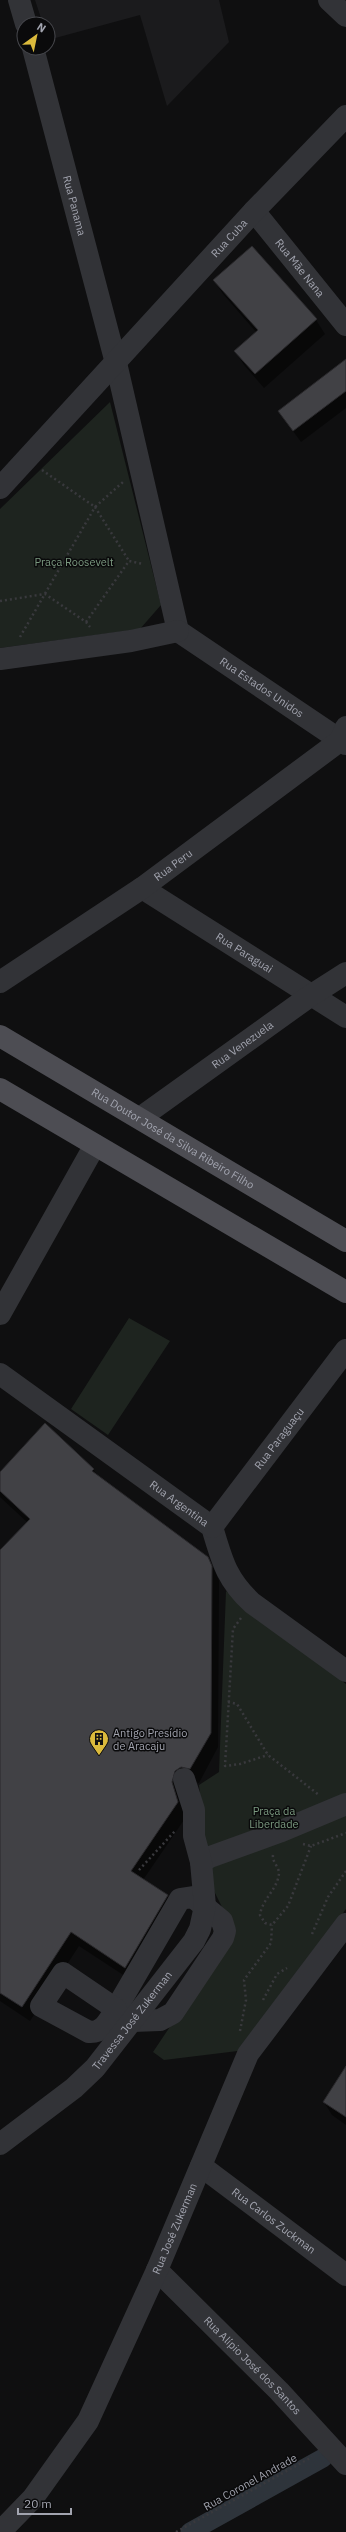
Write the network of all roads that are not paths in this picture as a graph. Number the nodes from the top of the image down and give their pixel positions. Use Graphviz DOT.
graph roads {
  1 [pos="19,0"];
  2 [pos="329,0"];
  3 [pos="24,16"];
  4 [pos="346,16"];
  5 [pos="35,56"];
  6 [pos="346,116"];
  7 [pos="254,211"];
  8 [pos="346,325"];
  9 [pos="116,364"];
  10 [pos="0,488"];
  11 [pos="178,632"];
  12 [pos="4,658"];
  13 [pos="344,737"];
  14 [pos="142,888"];
  15 [pos="346,973"];
  16 [pos="0,982"];
  17 [pos="310,996"];
  18 [pos="346,1017"];
  19 [pos="0,1036"];
  20 [pos="0,1089"];
  21 [pos="140,1118"];
  22 [pos="95,1145"];
  23 [pos="346,1241"];
  24 [pos="346,1292"];
  25 [pos="0,1314"];
  26 [pos="346,1350"];
  27 [pos="0,1374"];
  28 [pos="212,1527"];
  29 [pos="346,1671"];
  30 [pos="184,1780"];
  31 [pos="341,1806"];
  32 [pos="201,1862"];
  33 [pos="205,1906"];
  34 [pos="346,1924"];
  35 [pos="124,2015"];
  36 [pos="0,2144"];
  37 [pos="202,2166"];
  38 [pos="157,2270"];
  39 [pos="346,2275"];
  40 [pos="346,2464"];
  41 [pos="0,2532"];
  1 -- 3 [label="street"];
  2 -- 4 [label="street"];
  5 -- 9 [label="street, Rua Panama"];
  6 -- 7 [label="street, Rua Cuba"];
  7 -- 8 [label="street, Rua Mãe Nana"];
  7 -- 9 [label="street, Rua Cuba"];
  9 -- 10 [label="street, Rua Cuba"];
  9 -- 11 [label="street, Rua Panama"];
  11 -- 12 [label="street"];
  11 -- 13 [label="street, Rua Estados Unidos"];
  13 -- 14 [label="street, Rua Peru"];
  14 -- 16 [label="street, Rua Peru"];
  14 -- 17 [label="street, Rua Paraguai"];
  15 -- 17 [label="street, Rua Venezuela"];
  17 -- 18 [label="street, Rua Paraguai"];
  17 -- 21 [label="street, Rua Venezuela"];
  19 -- 21 [label="main road, Rua Doutor José da Silva Ribeiro Filho"];
  20 -- 22 [label="main road"];
  21 -- 23 [label="main road, Rua Doutor José da Silva Ribeiro Filho"];
  22 -- 24 [label="main road"];
  22 -- 25 [label="street"];
  26 -- 28 [label="street, Rua Paraguaçu"];
  27 -- 28 [label="street, Rua Argentina"];
  28 -- 29 [label="street, Rua Argentina"];
  30 -- 32 [label="street"];
  31 -- 32 [label="street"];
  32 -- 33 [label="street, Travessa José Zukerman"];
  33 -- 35 [label="street, Travessa José Zukerman"];
  33 -- 35 [label="street"];
  34 -- 37 [label="street, Rua José Zukerman"];
  35 -- 36 [label="street, Travessa José Zukerman"];
  37 -- 38 [label="street, Rua José Zukerman"];
  37 -- 39 [label="street, Rua Carlos Zuckman"];
  38 -- 40 [label="street, Rua Alípio José dos Santos"];
  38 -- 41 [label="street, Rua José Zukerman"];
}
